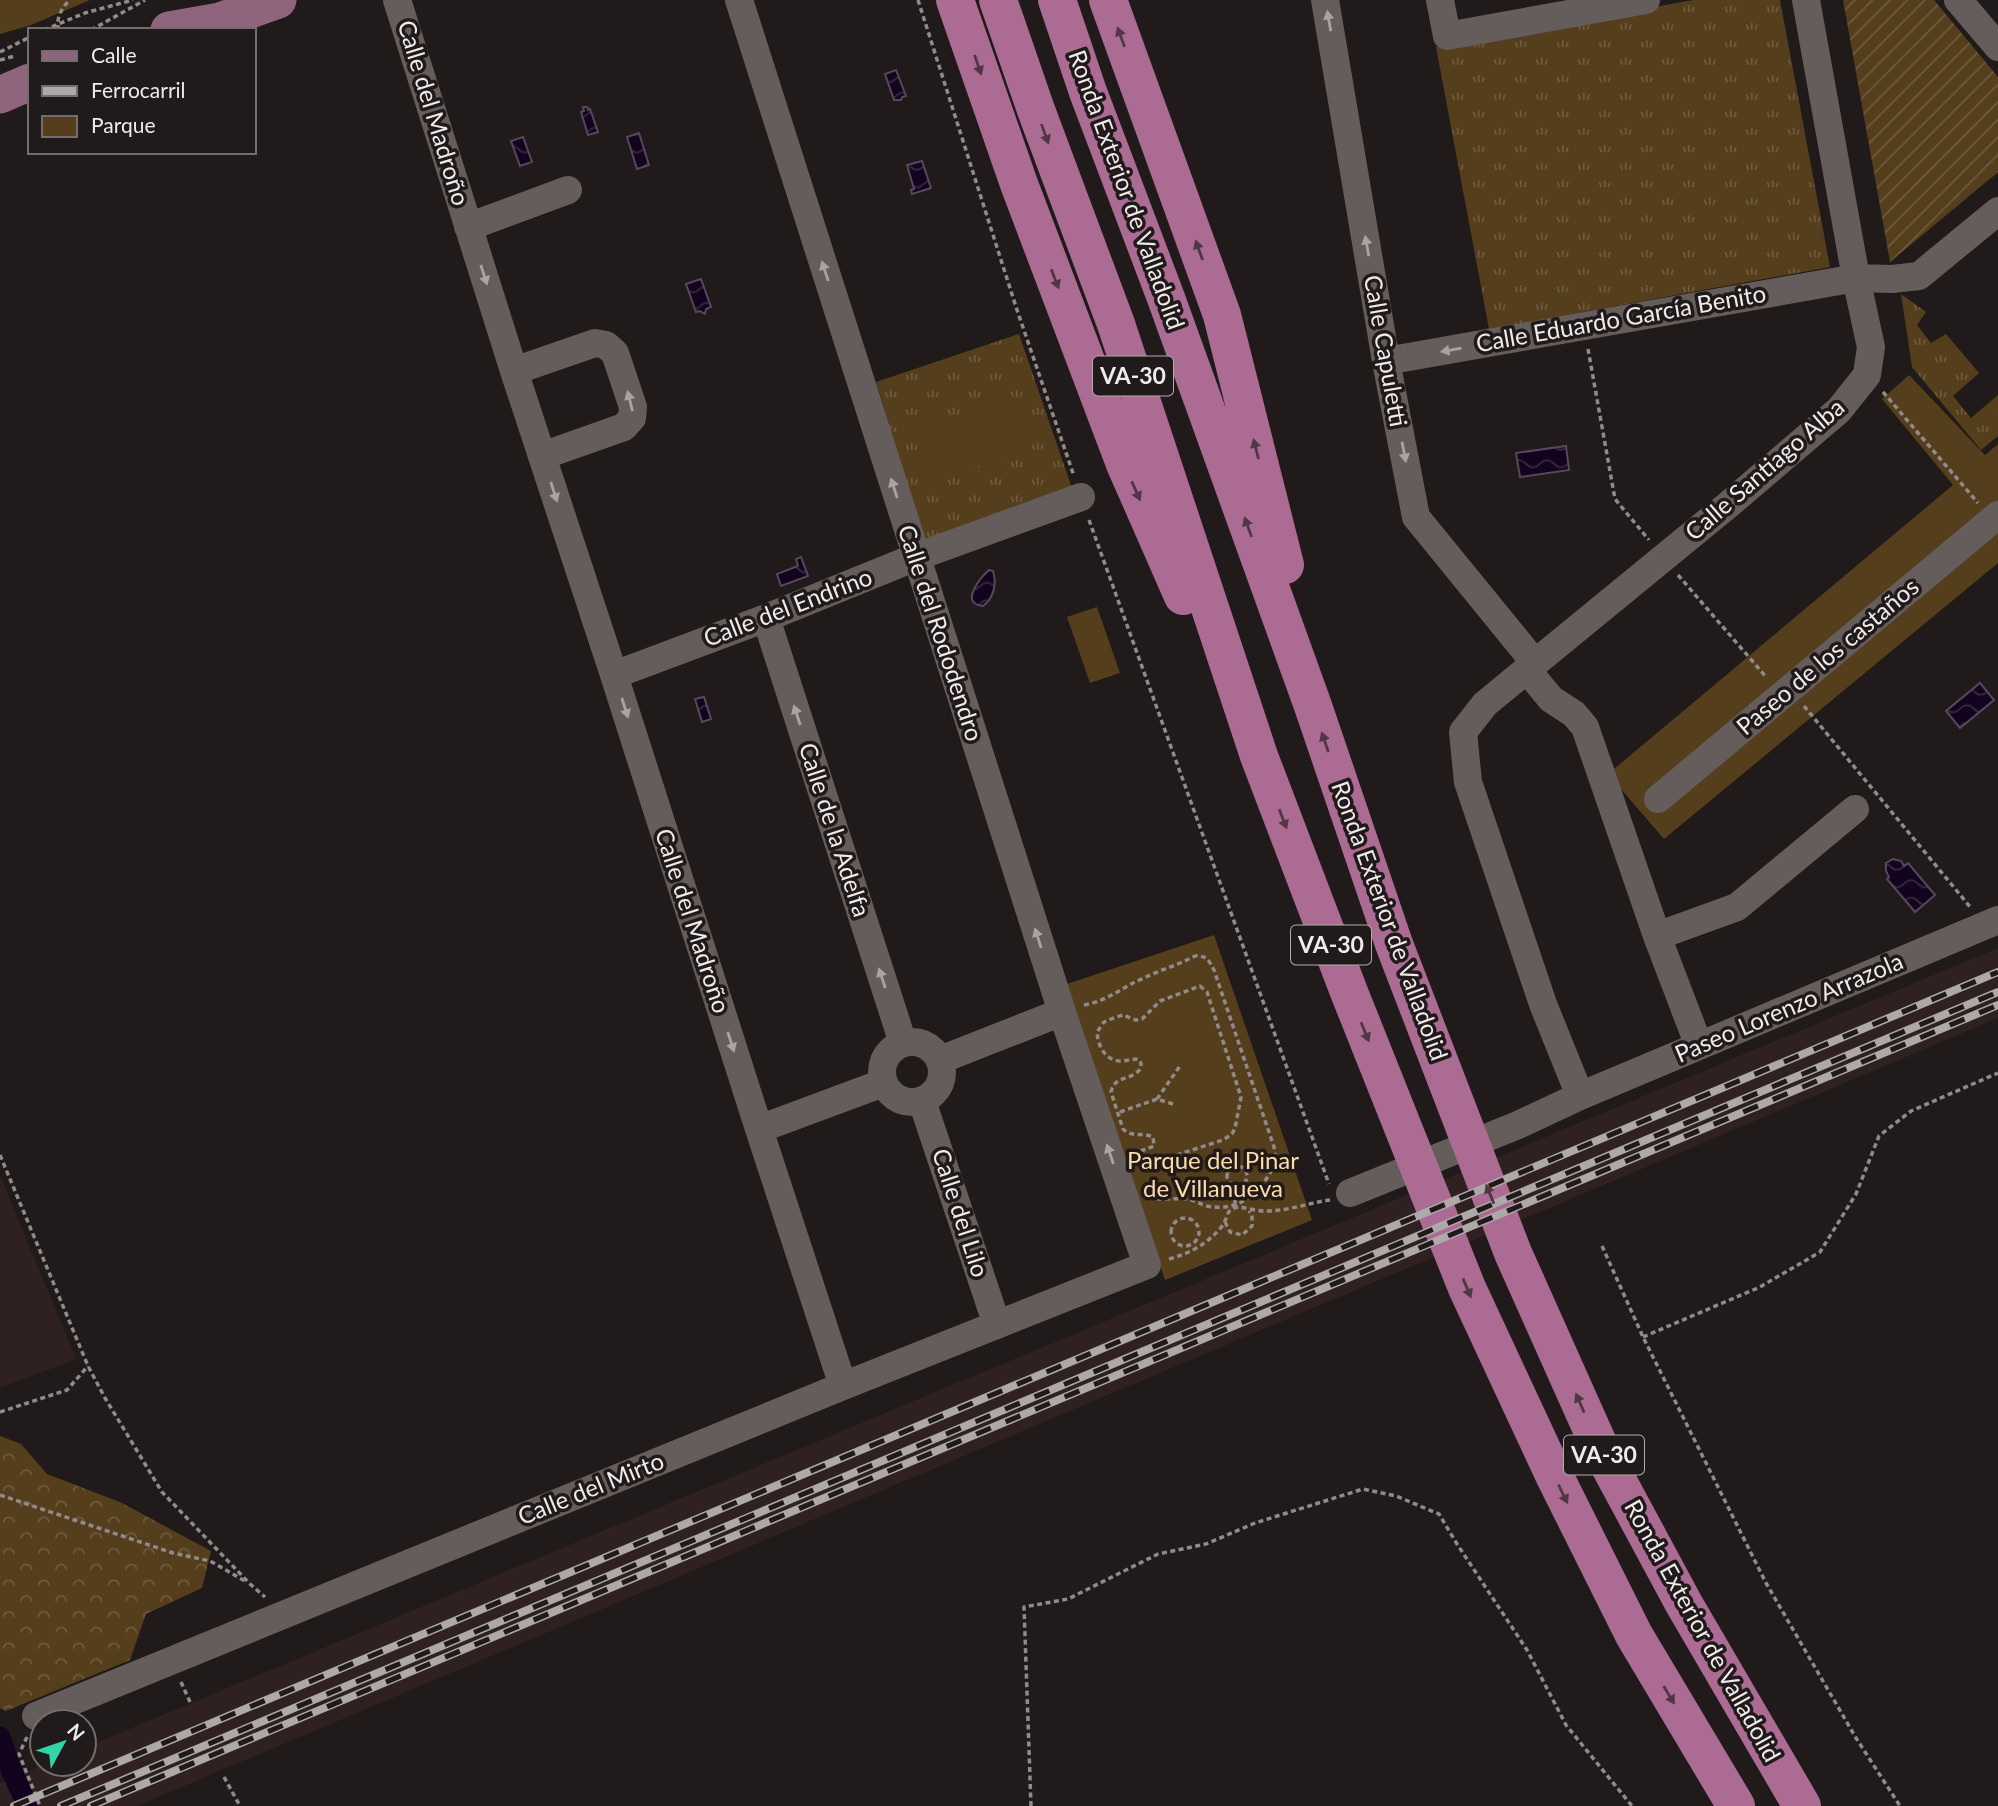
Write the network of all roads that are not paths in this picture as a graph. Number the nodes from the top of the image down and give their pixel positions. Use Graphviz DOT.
graph roads {
  1 [pos="237,0"];
  2 [pos="278,0"];
  3 [pos="397,0"];
  4 [pos="739,0"];
  5 [pos="955,0"];
  6 [pos="998,0"];
  7 [pos="1057,0"];
  8 [pos="1108,0"];
  9 [pos="1325,0"];
  10 [pos="1440,0"];
  11 [pos="1646,0"];
  12 [pos="1806,0"];
  13 [pos="1958,0"];
  14 [pos="172,28"];
  15 [pos="180,28"];
  16 [pos="1998,47"];
  17 [pos="28,82"];
  18 [pos="28,83"];
  19 [pos="0,87"];
  20 [pos="0,95"];
  21 [pos="568,190"];
  22 [pos="1986,218"];
  23 [pos="468,227"];
  24 [pos="1856,278"];
  25 [pos="1386,361"];
  26 [pos="514,372"];
  27 [pos="542,456"];
  28 [pos="1081,497"];
  29 [pos="1995,518"];
  30 [pos="916,557"];
  31 [pos="766,618"];
  32 [pos="1531,666"];
  33 [pos="614,675"];
  34 [pos="1313,706"];
  35 [pos="1259,755"];
  36 [pos="1658,799"];
  37 [pos="1855,809"];
  38 [pos="1992,923"];
  39 [pos="1657,936"];
  40 [pos="1062,1012"];
  41 [pos="903,1043"];
  42 [pos="1699,1046"];
  43 [pos="940,1060"];
  44 [pos="883,1083"];
  45 [pos="1580,1096"];
  46 [pos="922,1101"];
  47 [pos="759,1129"];
  48 [pos="1338,1193"];
  49 [pos="1147,1265"];
  50 [pos="997,1325"];
  51 [pos="843,1387"];
  52 [pos="56,1708"];
  53 [pos="1736,1806"];
  54 [pos="1802,1806"];
  1 -- 14 [label="main road"];
  2 -- 15 [label="main road"];
  3 -- 23 [label="street, Calle del Madroño"];
  30 -- 4 [label="street, Calle del Rododendro, one-way"];
  5 -- 35 [label="highway, one-way"];
  6 -- 35 [label="highway, VA-30, one-way"];
  34 -- 7 [label="highway, Ronda Exterior de Valladolid / VA-30, one-way"];
  34 -- 8 [label="highway, one-way"];
  25 -- 9 [label="street, Calle Capuletti, one-way"];
  10 -- 11 [label="street"];
  12 -- 24 [label="street"];
  13 -- 16 [label="street"];
  17 -- 19 [label="main road"];
  18 -- 20 [label="main road"];
  21 -- 23 [label="street, Calle del Madroño"];
  22 -- 24 [label="street, Calle Eduardo García Benito"];
  23 -- 26 [label="street, Calle del Madroño, one-way"];
  24 -- 25 [label="street, Calle Eduardo García Benito, one-way"];
  24 -- 32 [label="street, Calle Santiago Alba"];
  25 -- 32 [label="street, Calle Capuletti, one-way"];
  26 -- 27 [label="street, Calle del Madroño"];
  27 -- 26 [label="street, one-way"];
  27 -- 33 [label="street, Calle del Madroño, one-way"];
  28 -- 30 [label="street, Calle del Endrino"];
  29 -- 36 [label="street, Paseo de los castaños"];
  30 -- 31 [label="street, Calle del Endrino"];
  40 -- 30 [label="street, Calle del Rododendro, one-way"];
  31 -- 33 [label="street, Calle del Endrino"];
  41 -- 31 [label="street, Calle de la Adelfa, one-way"];
  32 -- 39 [label="street"];
  32 -- 45 [label="street, Calle Santiago Alba"];
  33 -- 47 [label="street, Calle del Madroño, one-way"];
  54 -- 34 [label="highway, Ronda Exterior de Valladolid / VA-30, one-way"];
  35 -- 53 [label="highway, VA-30, one-way"];
  37 -- 39 [label="street"];
  38 -- 42 [label="street, Paseo Lorenzo Arrazola"];
  39 -- 42 [label="street"];
  40 -- 43 [label="street"];
  49 -- 40 [label="street, Calle del Rododendro, one-way"];
  41 -- 43 [label="street"];
  41 -- 44 [label="street"];
  42 -- 45 [label="street, Paseo Lorenzo Arrazola"];
  43 -- 46 [label="street"];
  44 -- 46 [label="street"];
  44 -- 47 [label="street"];
  45 -- 48 [label="street, Paseo Lorenzo Arrazola"];
  46 -- 50 [label="street, Calle del Lilo"];
  47 -- 51 [label="street, Calle del Madroño"];
  49 -- 50 [label="street, Calle del Mirto"];
  50 -- 51 [label="street, Calle del Mirto"];
  51 -- 52 [label="street, Calle del Mirto"];
}
